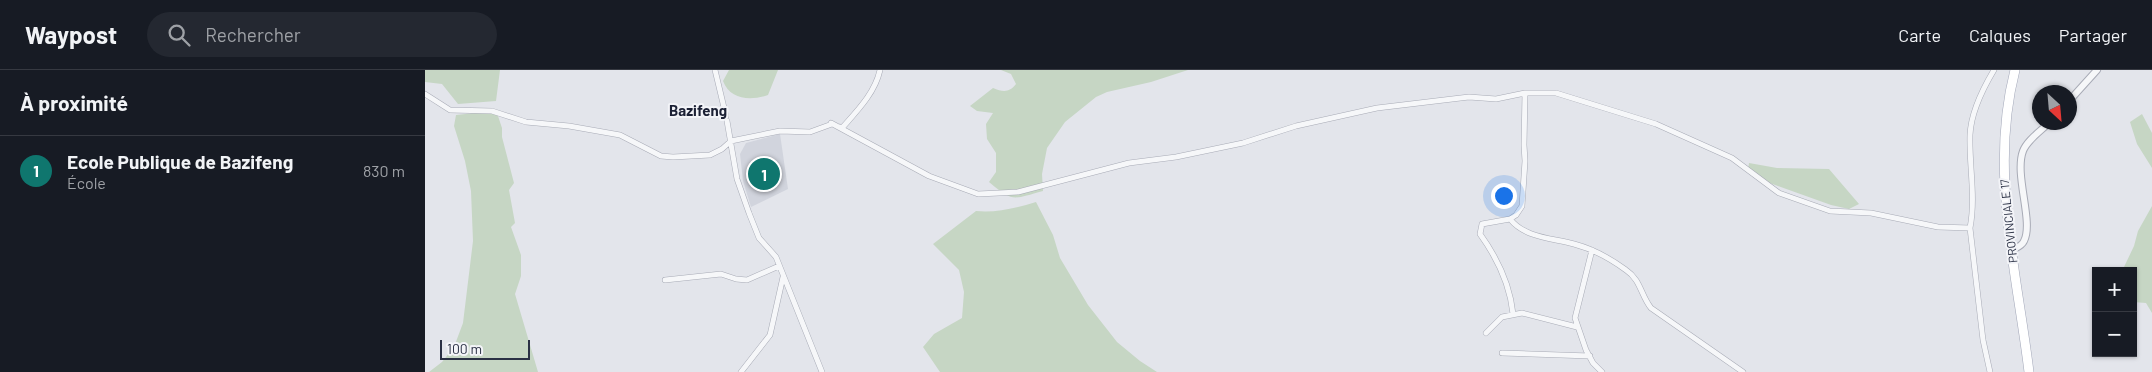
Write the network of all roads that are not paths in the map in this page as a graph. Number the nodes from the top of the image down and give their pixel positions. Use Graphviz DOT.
graph roads {
  1 [pos="715,70"];
  2 [pos="880,70"];
  3 [pos="1994,70"];
  4 [pos="2015,70"];
  5 [pos="2097,70"];
  6 [pos="2077,92"];
  7 [pos="1525,93"];
  8 [pos="425,94"];
  9 [pos="831,123"];
  10 [pos="2042,130"];
  11 [pos="731,141"];
  12 [pos="1511,219"];
  13 [pos="1970,228"];
  14 [pos="1592,250"];
  15 [pos="2012,250"];
  16 [pos="779,266"];
  17 [pos="783,277"];
  18 [pos="665,280"];
  19 [pos="1513,314"];
  20 [pos="1577,328"];
  21 [pos="1486,333"];
  22 [pos="1502,353"];
  23 [pos="1590,356"];
  24 [pos="741,372"];
  25 [pos="822,372"];
  26 [pos="1602,372"];
  27 [pos="1743,372"];
  28 [pos="1990,372"];
  29 [pos="2029,372"];
  1 -- 11 [label="street"];
  2 -- 9 [label="street"];
  3 -- 13 [label="street"];
  4 -- 15 [label="main road, PROVINCIALE 17"];
  5 -- 6 [label="street"];
  7 -- 9 [label="street"];
  7 -- 12 [label="street"];
  7 -- 13 [label="street"];
  8 -- 11 [label="street"];
  9 -- 11 [label="street"];
  10 -- 15 [label="street"];
  11 -- 16 [label="street"];
  12 -- 14 [label="street"];
  12 -- 19 [label="street"];
  13 -- 28 [label="street"];
  14 -- 20 [label="street"];
  14 -- 27 [label="street"];
  15 -- 29 [label="main road, PROVINCIALE 17"];
  16 -- 17 [label="street"];
  16 -- 18 [label="street"];
  17 -- 24 [label="street"];
  17 -- 25 [label="street"];
  19 -- 20 [label="street"];
  19 -- 21 [label="street"];
  20 -- 23 [label="street"];
  22 -- 23 [label="street"];
  23 -- 26 [label="street"];
}
